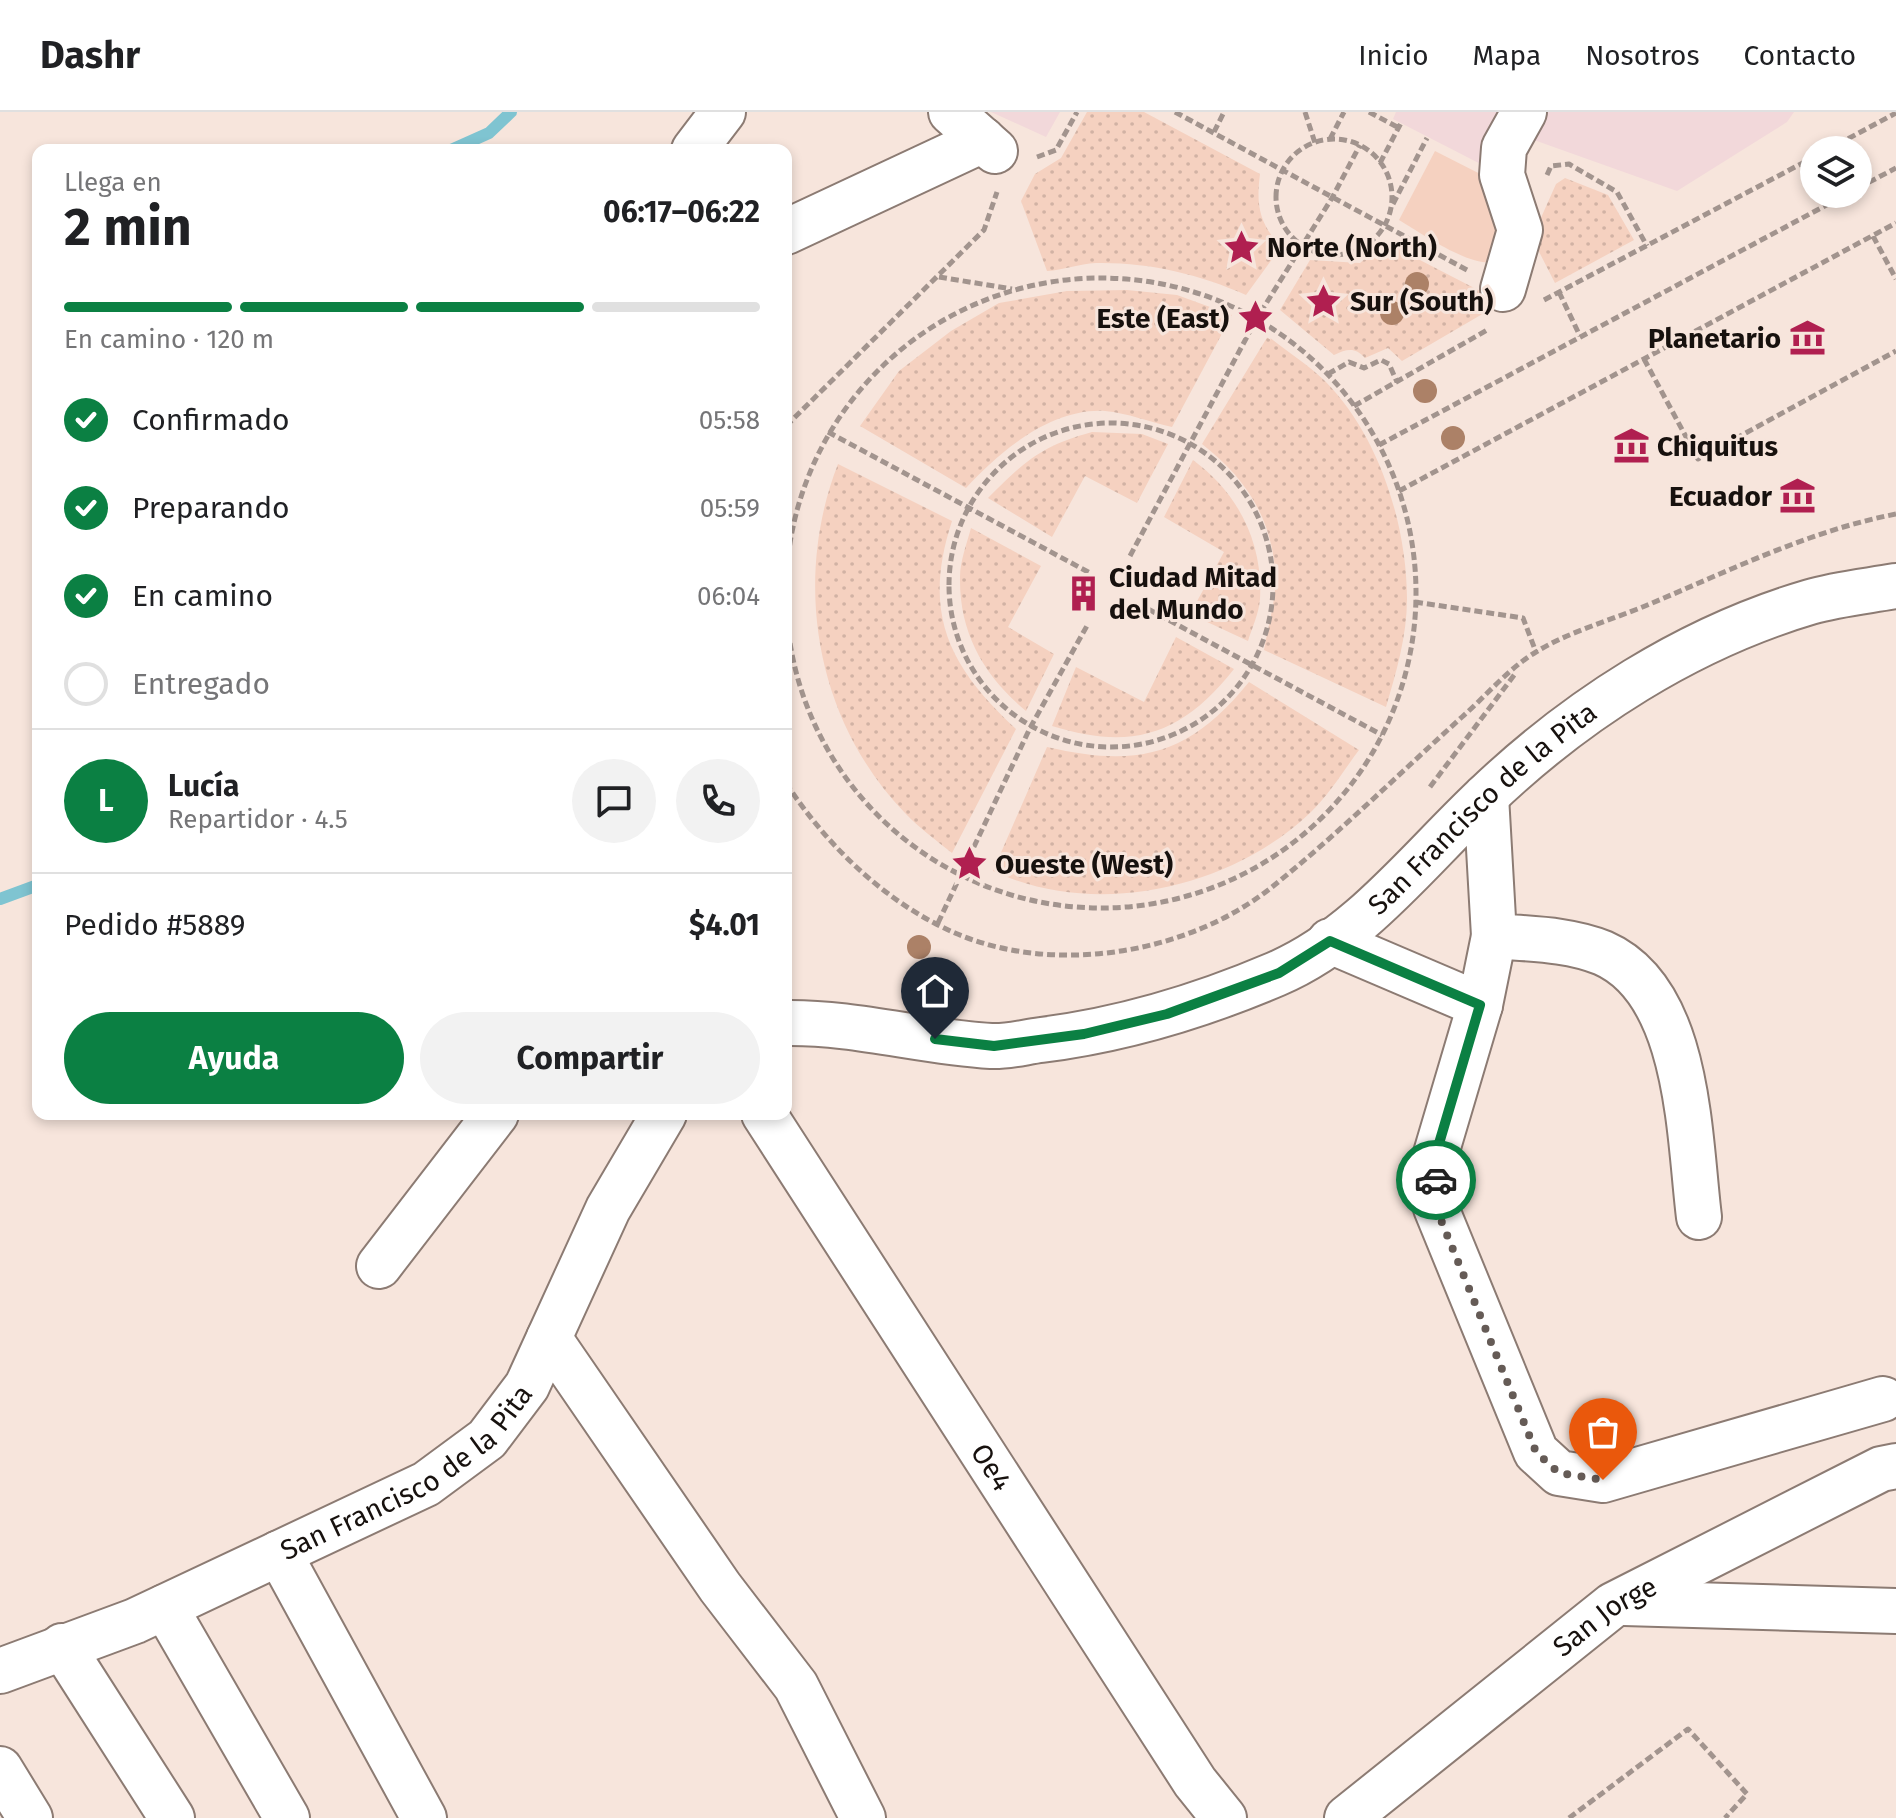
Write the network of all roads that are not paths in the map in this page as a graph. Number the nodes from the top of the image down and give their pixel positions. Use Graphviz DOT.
graph roads {
  1 [pos="723,112"];
  2 [pos="951,112"];
  3 [pos="1524,112"];
  4 [pos="699,144"];
  5 [pos="792,230"];
  6 [pos="1512,300"];
  7 [pos="1896,586"];
  8 [pos="1486,796"];
  9 [pos="1494,936"];
  10 [pos="1330,941"];
  11 [pos="1480,1005"];
  12 [pos="792,1023"];
  13 [pos="491,1120"];
  14 [pos="660,1120"];
  15 [pos="768,1120"];
  16 [pos="1699,1217"];
  17 [pos="379,1266"];
  18 [pos="549,1338"];
  19 [pos="1883,1399"];
  20 [pos="1896,1466"];
  21 [pos="279,1553"];
  22 [pos="1617,1603"];
  23 [pos="165,1607"];
  24 [pos="1896,1611"];
  25 [pos="62,1646"];
  26 [pos="0,1671"];
  27 [pos="0,1769"];
  28 [pos="1223,1817"];
  29 [pos="30,1818"];
  30 [pos="172,1818"];
  31 [pos="287,1818"];
  32 [pos="424,1818"];
  33 [pos="863,1818"];
  34 [pos="1347,1818"];
  1 -- 4 [label="street"];
  2 -- 5 [label="street"];
  3 -- 6 [label="street"];
  7 -- 8 [label="street, San Francisco de la Pita"];
  8 -- 9 [label="street"];
  8 -- 10 [label="street, San Francisco de la Pita"];
  9 -- 11 [label="street"];
  9 -- 16 [label="street"];
  10 -- 11 [label="street"];
  10 -- 12 [label="street, San Francisco de la Pita"];
  11 -- 19 [label="street"];
  13 -- 17 [label="street"];
  14 -- 18 [label="street, San Francisco de la Pita"];
  15 -- 28 [label="street, Oe4"];
  18 -- 21 [label="street, San Francisco de la Pita"];
  18 -- 33 [label="street"];
  20 -- 22 [label="street, San Jorge"];
  21 -- 23 [label="street, San Francisco de la Pita"];
  21 -- 32 [label="street"];
  22 -- 24 [label="street"];
  22 -- 34 [label="street, San Jorge"];
  23 -- 25 [label="street, San Francisco de la Pita"];
  23 -- 31 [label="street"];
  25 -- 26 [label="street, San Francisco de la Pita"];
  25 -- 30 [label="street"];
  27 -- 29 [label="street"];
}
